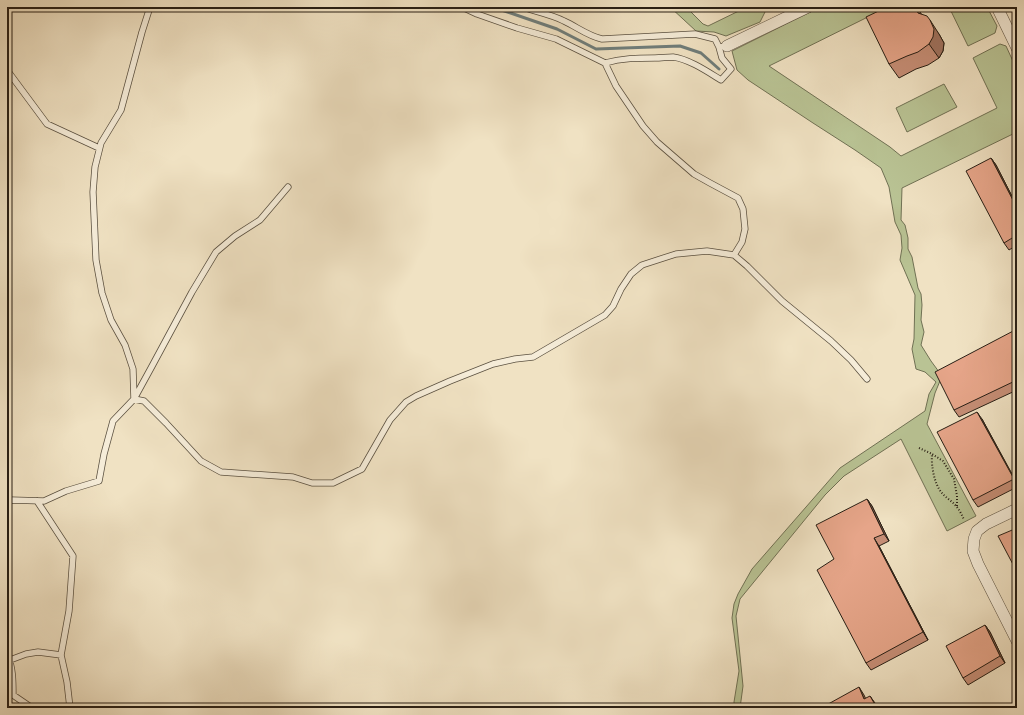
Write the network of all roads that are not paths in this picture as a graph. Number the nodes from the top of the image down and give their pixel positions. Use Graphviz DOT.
graph roads {
  1 [pos="150,7"];
  2 [pos="462,7"];
  3 [pos="522,7"];
  4 [pos="808,7"];
  5 [pos="997,7"];
  6 [pos="723,47"];
  7 [pos="1017,48"];
  8 [pos="605,63"];
  9 [pos="7,70"];
  10 [pos="99,148"];
  11 [pos="288,187"];
  12 [pos="734,255"];
  13 [pos="867,379"];
  14 [pos="134,398"];
  15 [pos="37,501"];
  16 [pos="7,503"];
  17 [pos="1017,509"];
  18 [pos="1017,641"];
  19 [pos="7,654"];
  20 [pos="61,655"];
  21 [pos="10,660"];
  22 [pos="32,708"];
  23 [pos="70,708"];
  1 -- 10 [label="lane"];
  2 -- 8 [label="lane"];
  3 -- 6 [label="lane"];
  4 -- 6 [label="street"];
  5 -- 7 [label="street"];
  6 -- 8 [label="lane"];
  8 -- 12 [label="lane"];
  9 -- 10 [label="lane"];
  10 -- 14 [label="lane"];
  11 -- 14 [label="lane"];
  12 -- 13 [label="lane"];
  12 -- 14 [label="lane"];
  14 -- 15 [label="lane"];
  15 -- 16 [label="lane"];
  15 -- 20 [label="lane"];
  17 -- 18 [label="street"];
  19 -- 21 [label="lane"];
  20 -- 21 [label="lane"];
  20 -- 23 [label="lane"];
  21 -- 22 [label="lane"];
}
